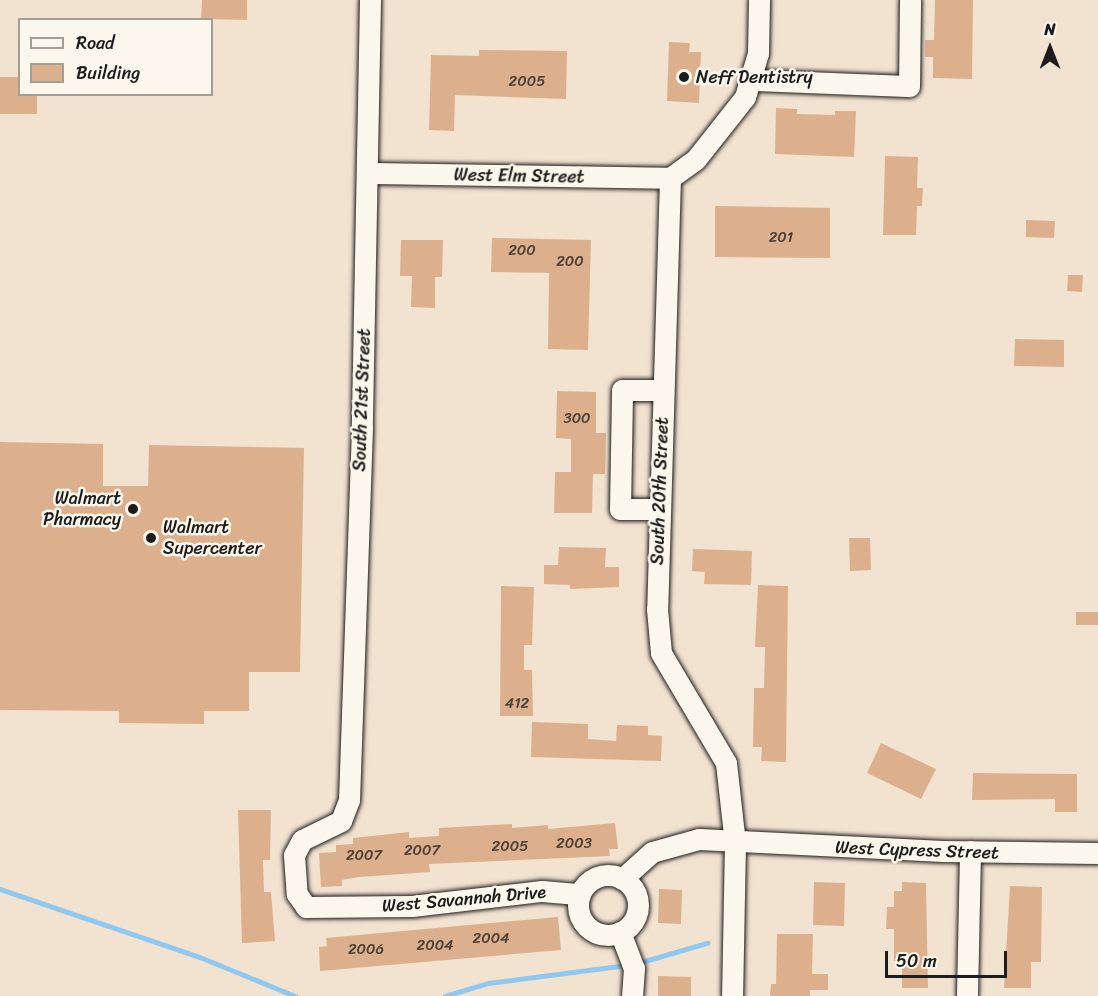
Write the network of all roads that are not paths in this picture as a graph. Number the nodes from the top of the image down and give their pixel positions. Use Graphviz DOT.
graph roads {
  1 [pos="370,0"];
  2 [pos="759,0"];
  3 [pos="910,0"];
  4 [pos="753,80"];
  5 [pos="368,173"];
  6 [pos="670,178"];
  7 [pos="663,390"];
  8 [pos="660,509"];
  9 [pos="349,800"];
  10 [pos="735,843"];
  11 [pos="970,851"];
  12 [pos="1098,853"];
  13 [pos="622,879"];
  14 [pos="580,894"];
  15 [pos="620,932"];
  16 [pos="632,996"];
  17 [pos="732,996"];
  18 [pos="967,996"];
  1 -- 5 [label="street, South 21st Street"];
  2 -- 4 [label="street"];
  3 -- 4 [label="street"];
  4 -- 6 [label="street"];
  5 -- 6 [label="street, West Elm Street"];
  5 -- 9 [label="street, South 21st Street"];
  6 -- 7 [label="street, South 20th Street"];
  7 -- 8 [label="street, South 20th Street"];
  7 -- 8 [label="street"];
  8 -- 10 [label="street, South 20th Street"];
  9 -- 14 [label="street, West Savannah Drive"];
  10 -- 11 [label="street, West Cypress Street"];
  10 -- 13 [label="street"];
  10 -- 17 [label="street, South 20th Street"];
  11 -- 12 [label="street, West Cypress Street"];
  11 -- 18 [label="street"];
  13 -- 14 [label="street"];
  13 -- 15 [label="street"];
  14 -- 15 [label="street"];
  15 -- 16 [label="street"];
}
